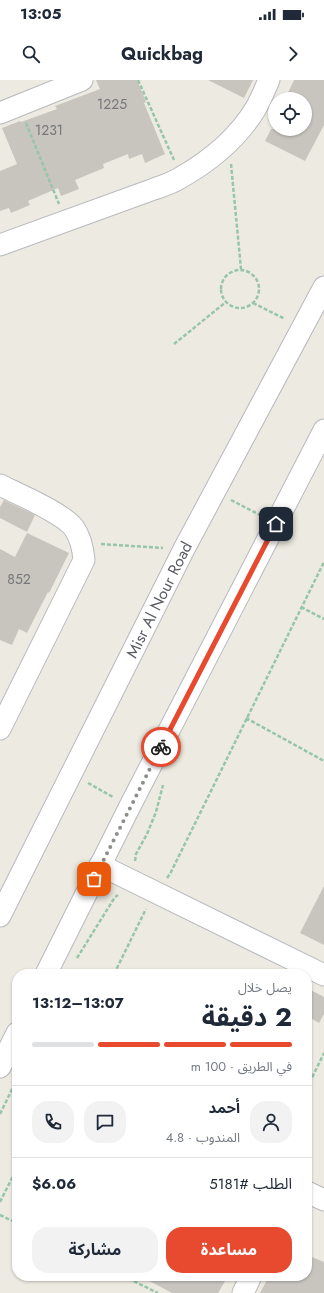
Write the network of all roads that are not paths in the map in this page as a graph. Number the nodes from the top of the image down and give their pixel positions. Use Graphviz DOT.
graph roads {
  1 [pos="82,80"];
  2 [pos="269,80"];
  3 [pos="9,109"];
  4 [pos="0,245"];
  5 [pos="324,287"];
  6 [pos="324,430"];
  7 [pos="0,485"];
  8 [pos="0,729"];
  9 [pos="100,865"];
  10 [pos="0,916"];
  11 [pos="48,969"];
  12 [pos="312,969"];
  13 [pos="312,969"];
  14 [pos="324,975"];
  15 [pos="12,1043"];
  16 [pos="0,1067"];
  17 [pos="312,1194"];
  18 [pos="324,1200"];
  19 [pos="249,1281"];
  20 [pos="243,1293"];
  1 -- 3 [label="street"];
  2 -- 4 [label="street"];
  5 -- 10 [label="street, Misr Al Nour Road"];
  6 -- 9 [label="street"];
  7 -- 8 [label="street"];
  9 -- 11 [label="street"];
  9 -- 12 [label="street"];
  13 -- 14 [label="street"];
  15 -- 16 [label="street"];
  17 -- 18 [label="street"];
  19 -- 20 [label="street"];
}
